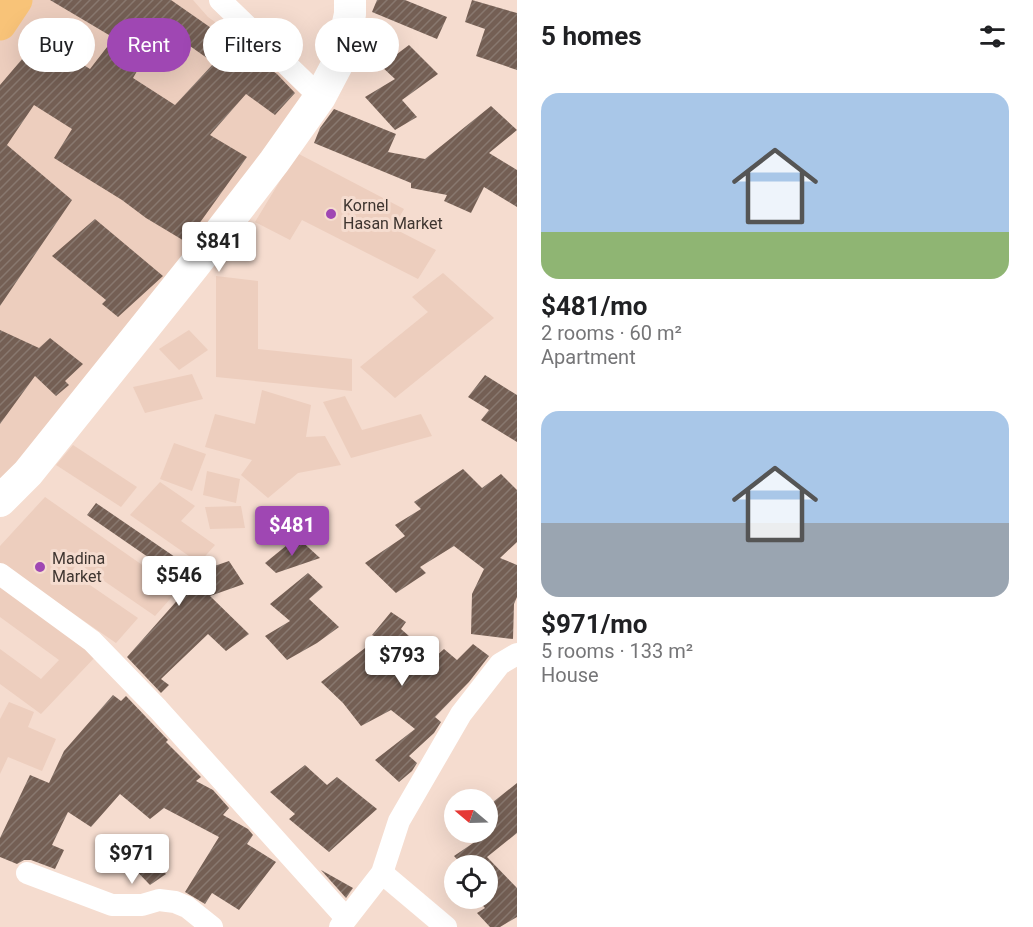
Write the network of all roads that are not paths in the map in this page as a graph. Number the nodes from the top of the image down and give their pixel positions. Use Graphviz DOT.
graph roads {
  1 [pos="16,0"];
  2 [pos="220,0"];
  3 [pos="350,0"];
  4 [pos="0,24"];
  5 [pos="320,97"];
  6 [pos="0,501"];
  7 [pos="0,574"];
  8 [pos="517,654"];
  9 [pos="27,873"];
  10 [pos="382,873"];
  11 [pos="343,922"];
  12 [pos="212,927"];
  13 [pos="446,927"];
  1 -- 4 [label="highway"];
  2 -- 5 [label="street"];
  3 -- 5 [label="main road"];
  5 -- 6 [label="main road"];
  7 -- 11 [label="street"];
  8 -- 10 [label="street"];
  9 -- 12 [label="street"];
  10 -- 11 [label="street"];
  10 -- 13 [label="street"];
}
